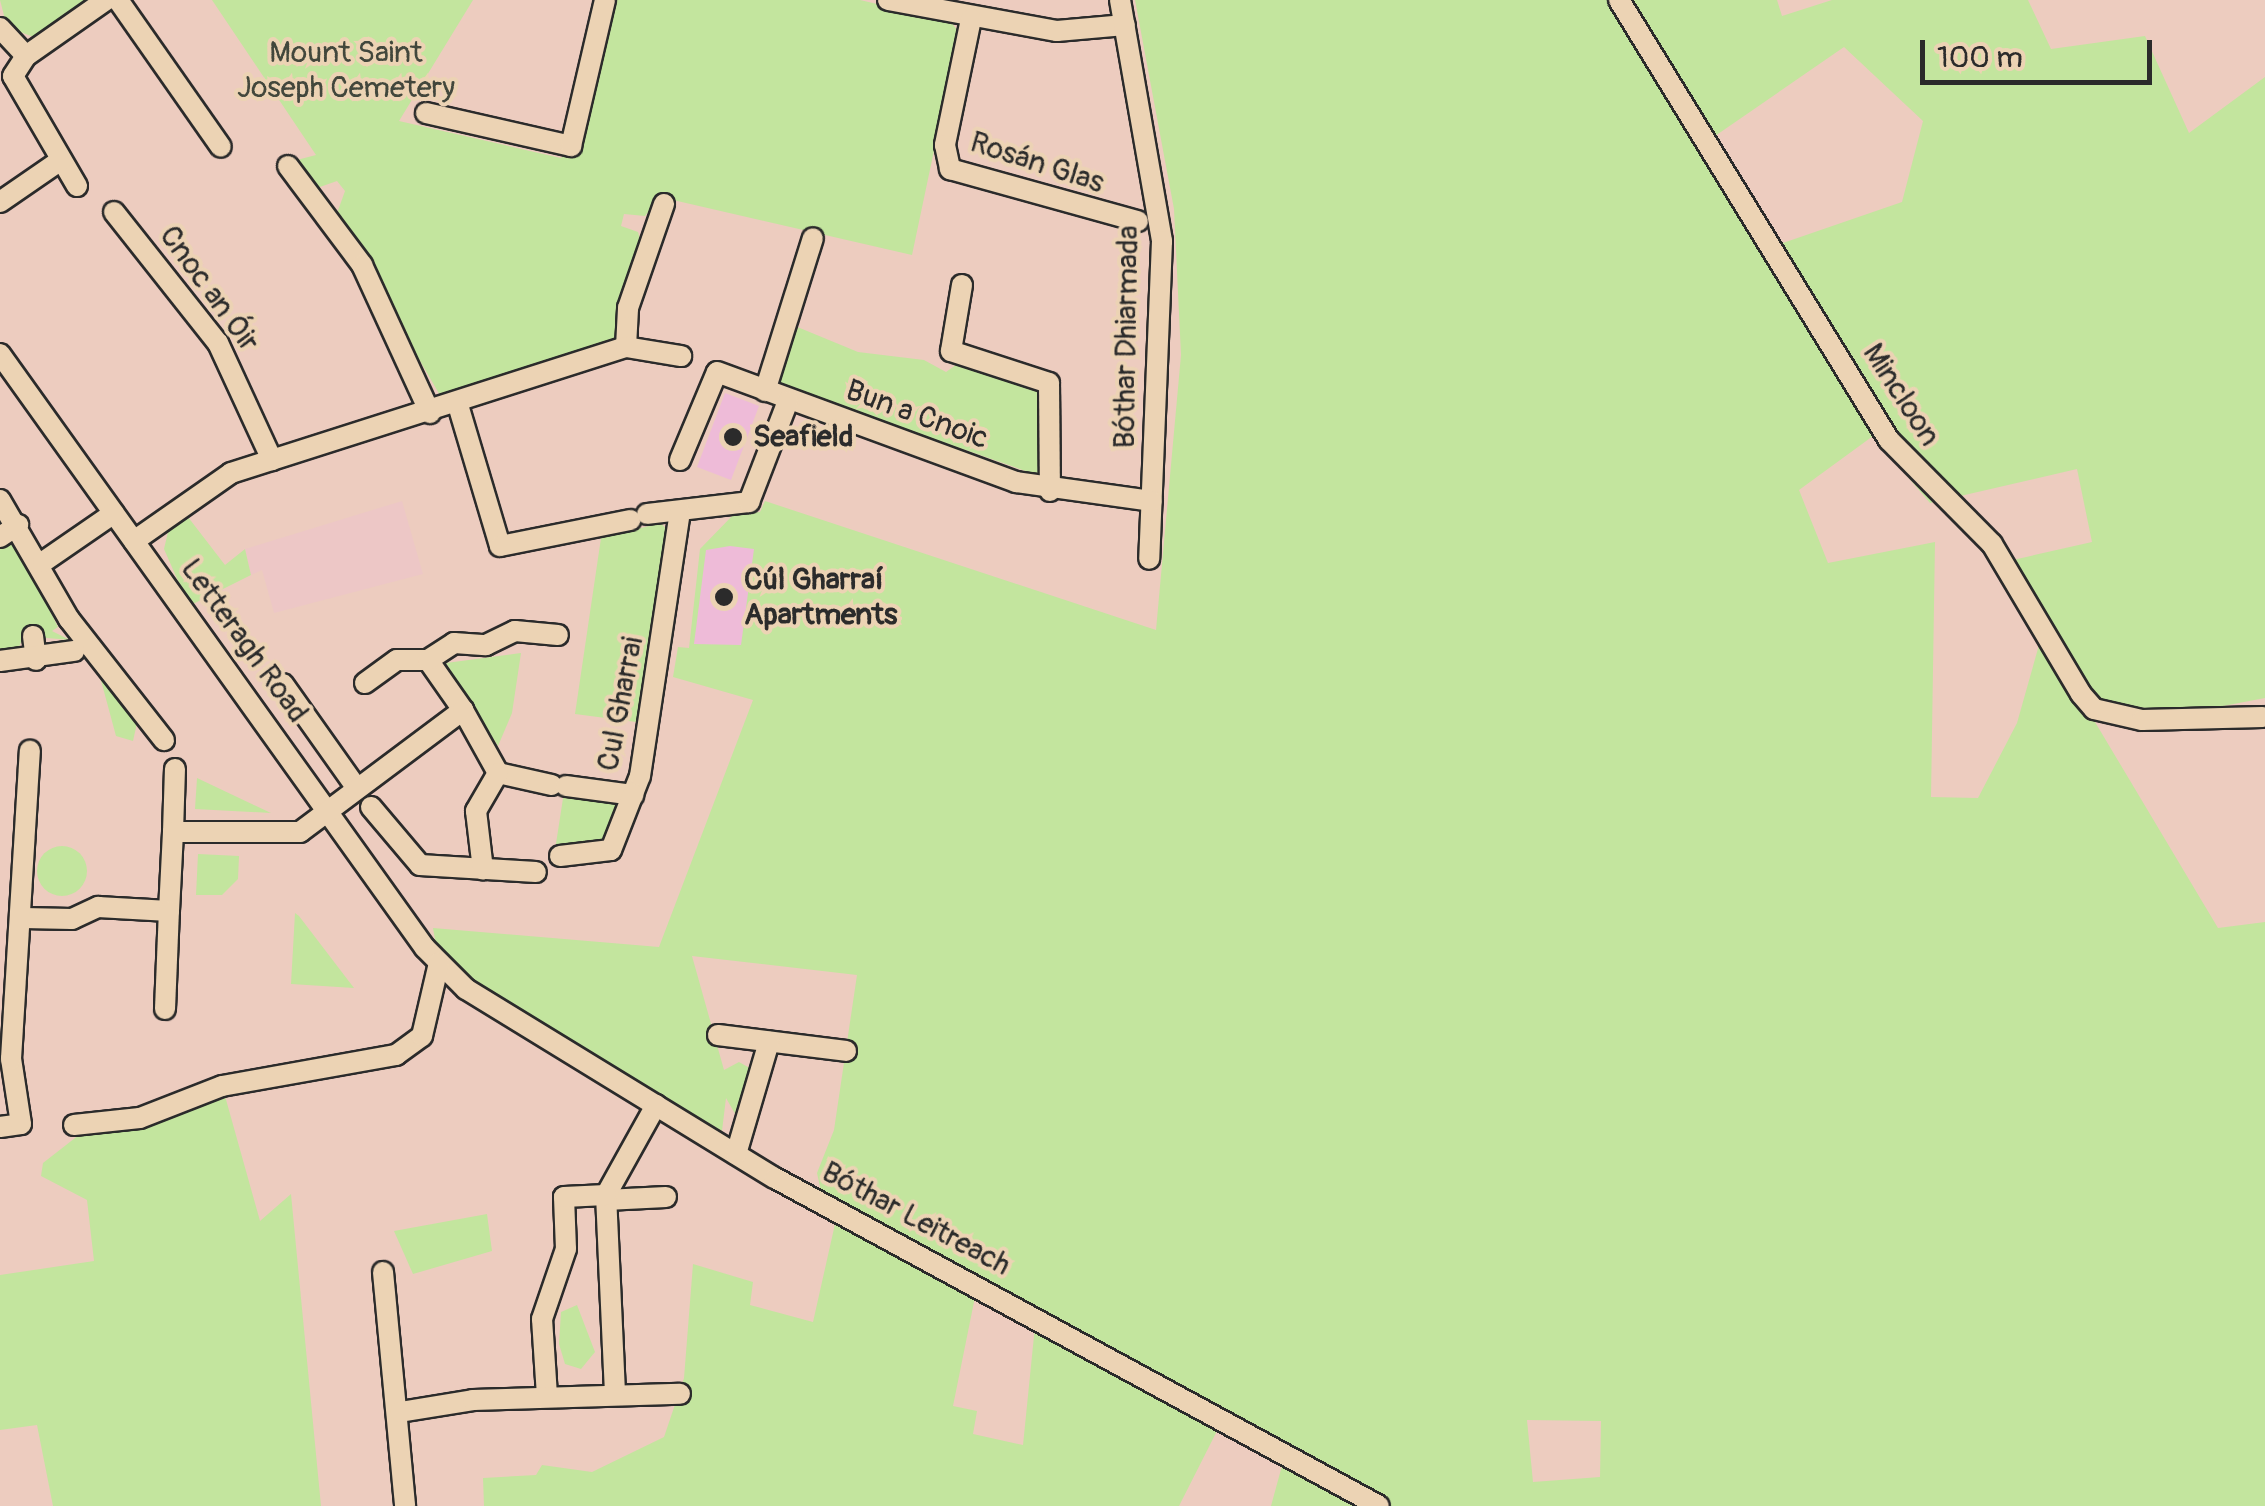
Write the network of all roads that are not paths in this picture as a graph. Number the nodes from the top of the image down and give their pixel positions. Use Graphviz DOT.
graph roads {
  1 [pos="106,0"];
  2 [pos="118,0"];
  3 [pos="605,0"];
  4 [pos="888,0"];
  5 [pos="1120,0"];
  6 [pos="1619,0"];
  7 [pos="971,19"];
  8 [pos="1125,24"];
  9 [pos="0,28"];
  10 [pos="26,56"];
  11 [pos="426,113"];
  12 [pos="221,147"];
  13 [pos="61,160"];
  14 [pos="288,166"];
  15 [pos="77,186"];
  16 [pos="0,202"];
  17 [pos="664,204"];
  18 [pos="114,212"];
  19 [pos="1138,221"];
  20 [pos="813,238"];
  21 [pos="962,285"];
  22 [pos="626,347"];
  23 [pos="0,354"];
  24 [pos="681,356"];
  25 [pos="765,391"];
  26 [pos="788,401"];
  27 [pos="458,405"];
  28 [pos="430,413"];
  29 [pos="272,460"];
  30 [pos="680,460"];
  31 [pos="1050,491"];
  32 [pos="0,500"];
  33 [pos="1152,501"];
  34 [pos="114,512"];
  35 [pos="680,512"];
  36 [pos="9,531"];
  37 [pos="134,541"];
  38 [pos="1149,559"];
  39 [pos="43,562"];
  40 [pos="558,635"];
  41 [pos="33,636"];
  42 [pos="74,651"];
  43 [pos="36,660"];
  44 [pos="428,660"];
  45 [pos="0,662"];
  46 [pos="283,684"];
  47 [pos="365,684"];
  48 [pos="463,710"];
  49 [pos="2263,717"];
  50 [pos="164,740"];
  51 [pos="30,752"];
  52 [pos="176,769"];
  53 [pos="498,773"];
  54 [pos="356,786"];
  55 [pos="633,795"];
  56 [pos="330,806"];
  57 [pos="372,807"];
  58 [pos="173,832"];
  59 [pos="560,856"];
  60 [pos="484,870"];
  61 [pos="536,872"];
  62 [pos="169,911"];
  63 [pos="23,918"];
  64 [pos="438,964"];
  65 [pos="166,1008"];
  66 [pos="718,1036"];
  67 [pos="768,1042"];
  68 [pos="846,1051"];
  69 [pos="656,1105"];
  70 [pos="74,1126"];
  71 [pos="0,1127"];
  72 [pos="736,1154"];
  73 [pos="606,1198"];
  74 [pos="666,1198"];
  75 [pos="382,1272"];
  76 [pos="615,1393"];
  77 [pos="680,1394"];
  78 [pos="547,1396"];
  79 [pos="400,1412"];
  80 [pos="405,1506"];
  81 [pos="1379,1506"];
  1 -- 10 [label="street"];
  2 -- 12 [label="street"];
  3 -- 11 [label="street"];
  4 -- 7 [label="street"];
  5 -- 8 [label="street, Bóthar Dhiarmada"];
  6 -- 49 [label="street, Mincloon"];
  7 -- 8 [label="street"];
  7 -- 19 [label="street, Rosán Glas"];
  8 -- 33 [label="street, Bóthar Dhiarmada"];
  9 -- 10 [label="street"];
  10 -- 13 [label="street"];
  13 -- 15 [label="street"];
  13 -- 16 [label="street"];
  14 -- 28 [label="street"];
  17 -- 22 [label="street"];
  18 -- 29 [label="street, Cnoc an Óir"];
  20 -- 25 [label="street"];
  21 -- 31 [label="street"];
  22 -- 24 [label="street"];
  22 -- 27 [label="street"];
  23 -- 34 [label="street, Letteragh Road"];
  25 -- 26 [label="street, Bun a Cnoic"];
  25 -- 30 [label="street, Bun a Cnoic"];
  26 -- 31 [label="street, Bun a Cnoic"];
  26 -- 35 [label="street"];
  27 -- 28 [label="street"];
  27 -- 35 [label="street"];
  28 -- 29 [label="street"];
  29 -- 37 [label="street"];
  31 -- 33 [label="street, Bun a Cnoic"];
  32 -- 36 [label="street"];
  33 -- 38 [label="street, Bóthar Dhiarmada"];
  34 -- 37 [label="street, Letteragh Road"];
  34 -- 39 [label="street"];
  35 -- 55 [label="street, Cul Gharrai"];
  36 -- 39 [label="street"];
  37 -- 56 [label="street, Letteragh Road"];
  39 -- 50 [label="street"];
  40 -- 44 [label="street"];
  41 -- 43 [label="street"];
  42 -- 43 [label="street"];
  43 -- 45 [label="street"];
  44 -- 47 [label="street"];
  44 -- 48 [label="street"];
  46 -- 54 [label="street"];
  48 -- 53 [label="street"];
  48 -- 54 [label="street"];
  51 -- 63 [label="street"];
  52 -- 58 [label="street"];
  53 -- 55 [label="street"];
  53 -- 60 [label="street"];
  54 -- 56 [label="street"];
  55 -- 59 [label="street, Cul Gharrai"];
  56 -- 58 [label="street"];
  56 -- 64 [label="street, Letteragh Road"];
  57 -- 60 [label="street"];
  58 -- 62 [label="street"];
  60 -- 61 [label="street"];
  62 -- 63 [label="street"];
  62 -- 65 [label="street"];
  63 -- 71 [label="street"];
  64 -- 69 [label="street, Bóthar Leitreach"];
  64 -- 70 [label="street"];
  66 -- 67 [label="street"];
  67 -- 68 [label="street"];
  67 -- 72 [label="street"];
  69 -- 72 [label="street, Bóthar Leitreach"];
  69 -- 73 [label="street"];
  72 -- 81 [label="street, Bóthar Leitreach"];
  73 -- 74 [label="street"];
  73 -- 76 [label="street"];
  73 -- 78 [label="street"];
  75 -- 79 [label="street"];
  76 -- 77 [label="street"];
  76 -- 78 [label="street"];
  78 -- 79 [label="street"];
  79 -- 80 [label="street"];
}
